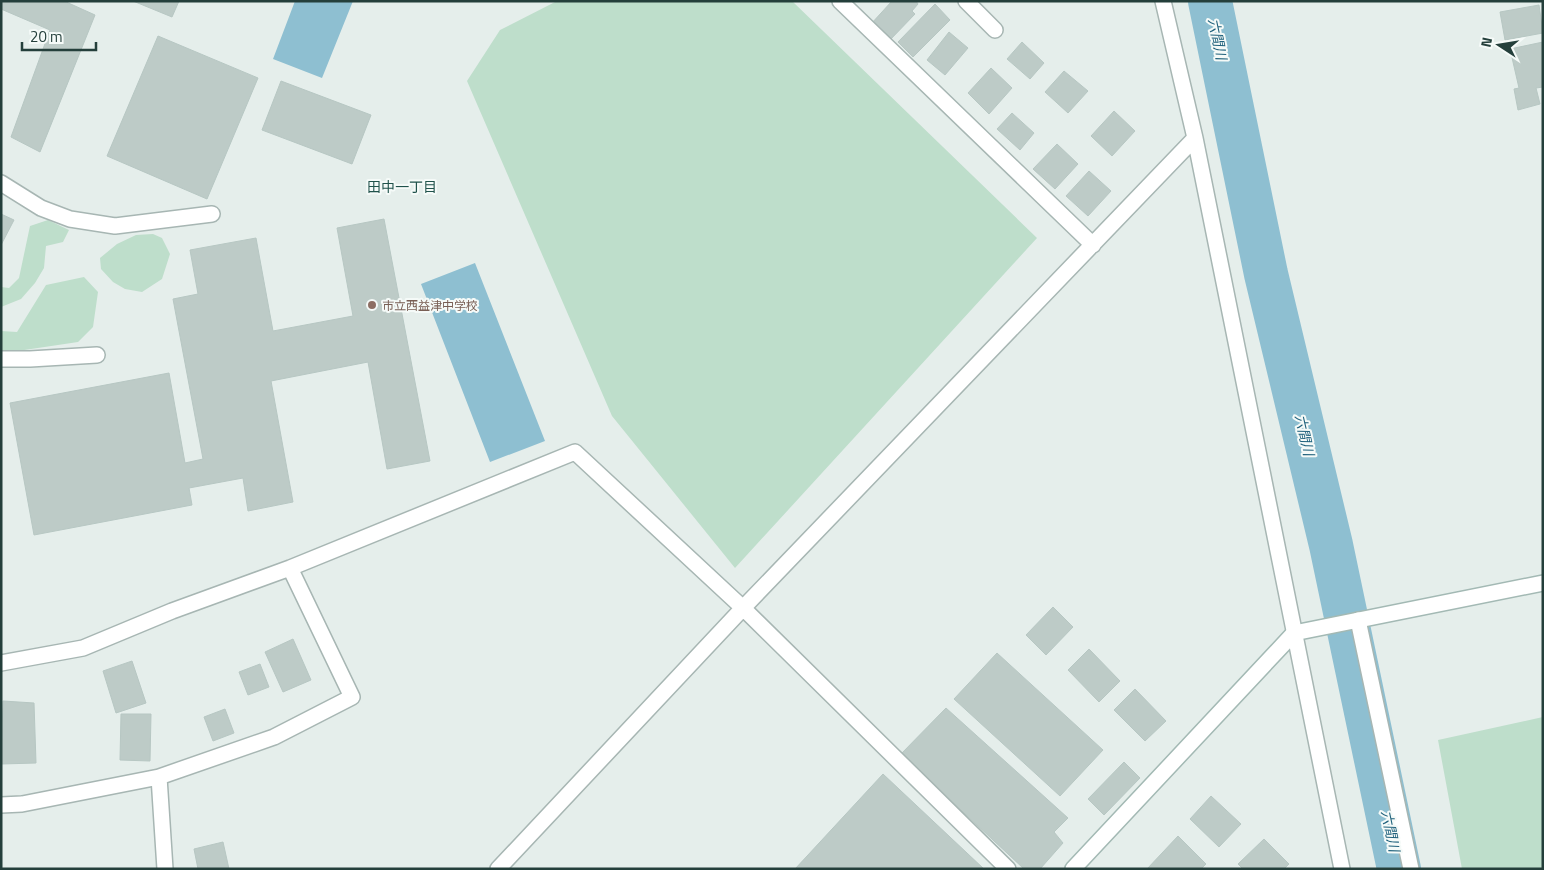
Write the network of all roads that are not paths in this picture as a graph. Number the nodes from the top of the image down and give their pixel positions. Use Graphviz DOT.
graph roads {
  1 [pos="840,1"];
  2 [pos="966,1"];
  3 [pos="1162,1"];
  4 [pos="995,30"];
  5 [pos="1196,138"];
  6 [pos="1,183"];
  7 [pos="212,214"];
  8 [pos="1093,246"];
  9 [pos="97,355"];
  10 [pos="1,359"];
  11 [pos="290,568"];
  12 [pos="1543,583"];
  13 [pos="743,608"];
  14 [pos="1358,620"];
  15 [pos="1299,633"];
  16 [pos="1,663"];
  17 [pos="159,777"];
  18 [pos="1,805"];
  19 [pos="165,869"];
  20 [pos="498,869"];
  21 [pos="1008,869"];
  22 [pos="1073,869"];
  23 [pos="1342,869"];
  24 [pos="1411,869"];
  1 -- 8 [label="street"];
  2 -- 4 [label="street"];
  3 -- 5 [label="street"];
  5 -- 8 [label="street"];
  5 -- 15 [label="street"];
  6 -- 7 [label="street"];
  8 -- 13 [label="street"];
  9 -- 10 [label="street"];
  11 -- 13 [label="street"];
  11 -- 16 [label="street"];
  11 -- 17 [label="street"];
  12 -- 14 [label="street"];
  13 -- 20 [label="street"];
  13 -- 21 [label="street"];
  14 -- 15 [label="street"];
  14 -- 24 [label="street"];
  15 -- 22 [label="street"];
  15 -- 23 [label="street"];
  17 -- 18 [label="street"];
  17 -- 19 [label="street"];
}
